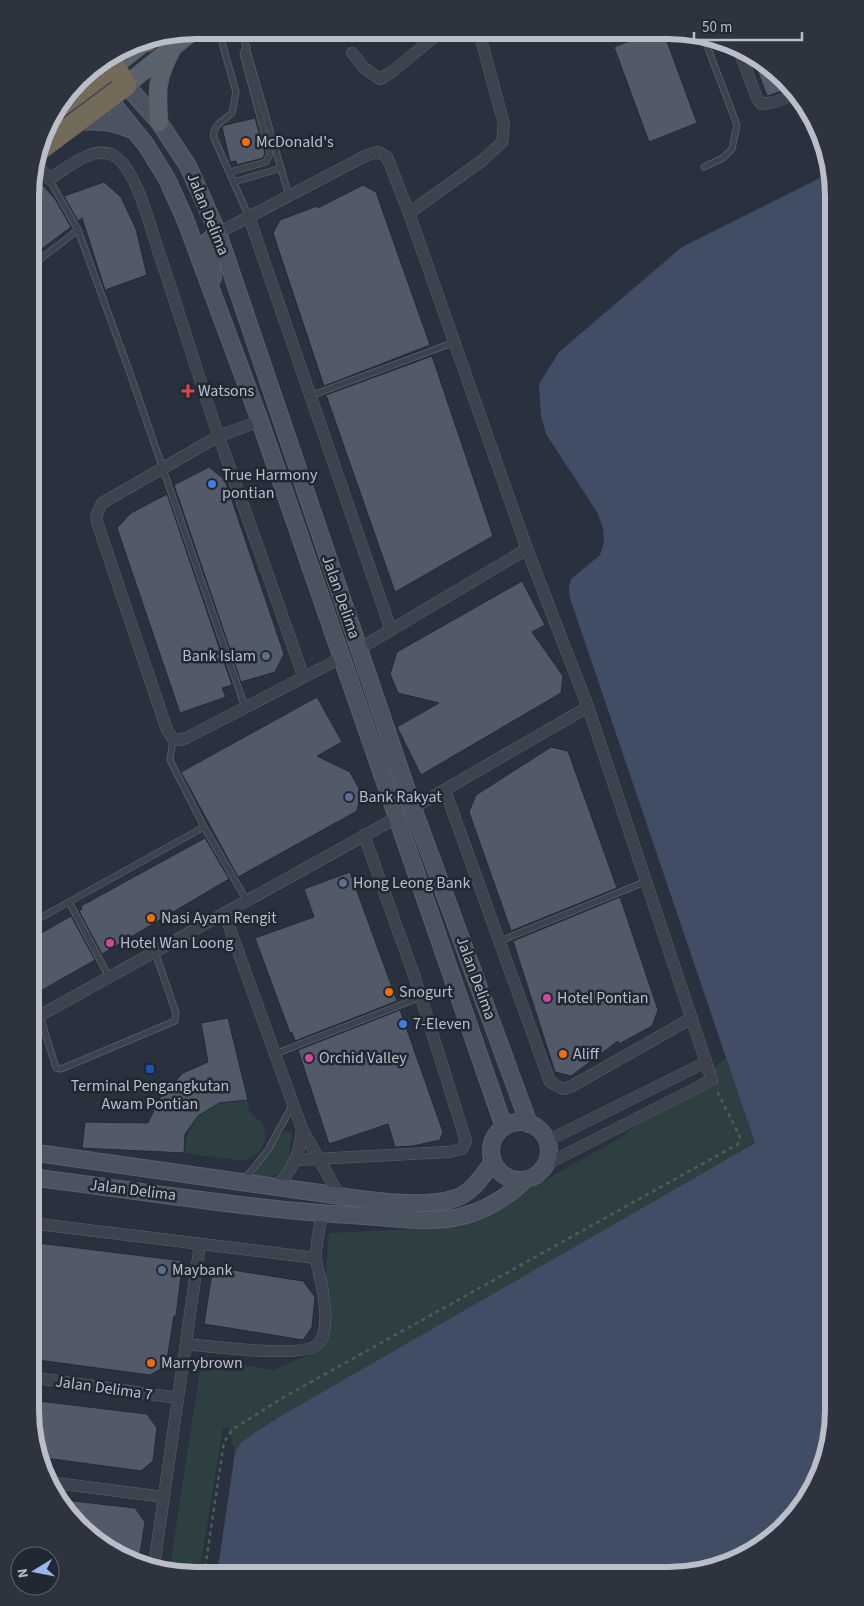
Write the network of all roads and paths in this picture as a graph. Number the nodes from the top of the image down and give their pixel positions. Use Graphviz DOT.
graph roads {
  1 [pos="221,39"];
  2 [pos="245,39"];
  3 [pos="432,39"];
  4 [pos="480,39"];
  5 [pos="181,40"];
  6 [pos="706,44"];
  7 [pos="173,46"];
  8 [pos="248,47"];
  9 [pos="352,52"];
  10 [pos="742,57"];
  11 [pos="112,63"];
  12 [pos="94,76"];
  13 [pos="126,85"];
  14 [pos="789,96"];
  15 [pos="109,99"];
  16 [pos="78,122"];
  17 [pos="159,122"];
  18 [pos="134,131"];
  19 [pos="48,143"];
  20 [pos="704,167"];
  21 [pos="282,168"];
  22 [pos="41,170"];
  23 [pos="230,172"];
  24 [pos="49,179"];
  25 [pos="234,182"];
  26 [pos="289,196"];
  27 [pos="409,213"];
  28 [pos="249,217"];
  29 [pos="78,230"];
  30 [pos="218,233"];
  31 [pos="39,260"];
  32 [pos="219,316"];
  33 [pos="455,342"];
  34 [pos="310,396"];
  35 [pos="260,421"];
  36 [pos="219,436"];
  37 [pos="162,467"];
  38 [pos="528,549"];
  39 [pos="391,630"];
  40 [pos="358,649"];
  41 [pos="343,657"];
  42 [pos="303,676"];
  43 [pos="245,707"];
  44 [pos="588,707"];
  45 [pos="173,739"];
  46 [pos="445,790"];
  47 [pos="413,808"];
  48 [pos="398,817"];
  49 [pos="204,827"];
  50 [pos="364,835"];
  51 [pos="647,881"];
  52 [pos="247,901"];
  53 [pos="69,902"];
  54 [pos="225,914"];
  55 [pos="39,918"];
  56 [pos="500,941"];
  57 [pos="155,952"];
  58 [pos="109,977"];
  59 [pos="421,997"];
  60 [pos="39,1016"];
  61 [pos="692,1018"];
  62 [pos="39,1028"];
  63 [pos="275,1054"];
  64 [pos="706,1062"];
  65 [pos="712,1080"];
  66 [pos="293,1104"];
  67 [pos="529,1124"];
  68 [pos="504,1127"];
  69 [pos="302,1129"];
  70 [pos="547,1141"];
  71 [pos="39,1154"];
  72 [pos="296,1160"];
  73 [pos="320,1161"];
  74 [pos="493,1162"];
  75 [pos="545,1165"];
  76 [pos="39,1178"];
  77 [pos="524,1180"];
  78 [pos="243,1182"];
  79 [pos="275,1187"];
  80 [pos="339,1196"];
  81 [pos="322,1214"];
  82 [pos="39,1224"];
  83 [pos="200,1244"];
  84 [pos="316,1258"];
  85 [pos="186,1344"];
  86 [pos="39,1378"];
  87 [pos="178,1398"];
  88 [pos="57,1483"];
  89 [pos="164,1497"];
  90 [pos="155,1562"];
  91 [pos="205,1567"];
  1 -- 23 [label="lane"];
  2 -- 8 [label="lane"];
  3 -- 9 [label="street"];
  4 -- 27 [label="street"];
  5 -- 7 [label="main road"];
  6 -- 20 [label="lane"];
  7 -- 13 [label="main road"];
  7 -- 17 [label="main road"];
  8 -- 21 [label="lane"];
  8 -- 23 [label="lane"];
  10 -- 14 [label="street"];
  11 -- 13 [label="highway"];
  12 -- 15 [label="highway"];
  13 -- 15 [label="highway"];
  13 -- 17 [label="street, Jalan Delima"];
  15 -- 16 [label="highway"];
  15 -- 18 [label="street, Jalan Delima"];
  16 -- 18 [label="street"];
  16 -- 19 [label="highway"];
  17 -- 30 [label="street, Jalan Delima"];
  18 -- 32 [label="street, Jalan Delima"];
  21 -- 25 [label="lane"];
  21 -- 26 [label="lane"];
  22 -- 24 [label="street"];
  23 -- 25 [label="lane"];
  24 -- 29 [label="lane"];
  24 -- 36 [label="street"];
  25 -- 28 [label="lane"];
  26 -- 27 [label="street"];
  26 -- 28 [label="street"];
  27 -- 33 [label="street"];
  28 -- 30 [label="street"];
  28 -- 34 [label="street"];
  29 -- 31 [label="lane"];
  29 -- 37 [label="lane"];
  30 -- 32 [label="street"];
  30 -- 40 [label="street, Jalan Delima"];
  32 -- 35 [label="street, Jalan Delima"];
  33 -- 34 [label="lane"];
  33 -- 38 [label="street"];
  34 -- 39 [label="street"];
  35 -- 36 [label="street"];
  35 -- 41 [label="street, Jalan Delima"];
  36 -- 37 [label="street"];
  36 -- 42 [label="street"];
  37 -- 43 [label="lane"];
  37 -- 45 [label="street"];
  38 -- 39 [label="street"];
  38 -- 44 [label="street"];
  39 -- 40 [label="street"];
  40 -- 47 [label="street, Jalan Delima"];
  41 -- 42 [label="street"];
  41 -- 48 [label="street, Jalan Delima"];
  42 -- 43 [label="street"];
  43 -- 45 [label="street"];
  44 -- 46 [label="street"];
  44 -- 51 [label="street"];
  45 -- 49 [label="lane"];
  46 -- 47 [label="street"];
  46 -- 56 [label="street"];
  47 -- 67 [label="street, Jalan Delima"];
  48 -- 50 [label="street"];
  48 -- 68 [label="street, Jalan Delima"];
  49 -- 52 [label="lane"];
  49 -- 53 [label="lane"];
  50 -- 52 [label="street"];
  50 -- 59 [label="street"];
  51 -- 56 [label="lane"];
  51 -- 61 [label="street"];
  52 -- 54 [label="street"];
  53 -- 55 [label="lane"];
  53 -- 58 [label="lane"];
  54 -- 57 [label="street"];
  54 -- 63 [label="street"];
  56 -- 61 [label="street"];
  57 -- 58 [label="street"];
  57 -- 62 [label="lane"];
  58 -- 60 [label="street"];
  59 -- 63 [label="lane"];
  59 -- 73 [label="street"];
  61 -- 64 [label="street"];
  63 -- 66 [label="street"];
  64 -- 65 [label="street"];
  64 -- 70 [label="street"];
  65 -- 75 [label="street"];
  65 -- 91 [label="path"];
  66 -- 69 [label="street"];
  66 -- 78 [label="lane"];
  67 -- 68 [label="street"];
  67 -- 70 [label="street"];
  68 -- 74 [label="street"];
  69 -- 72 [label="street"];
  69 -- 73 [label="street"];
  70 -- 75 [label="street"];
  71 -- 78 [label="street, Jalan Delima"];
  72 -- 73 [label="street"];
  72 -- 79 [label="street"];
  73 -- 80 [label="street"];
  74 -- 77 [label="street"];
  74 -- 80 [label="street, Jalan Delima"];
  75 -- 77 [label="street"];
  76 -- 81 [label="street, Jalan Delima"];
  77 -- 81 [label="street, Jalan Delima"];
  78 -- 79 [label="street, Jalan Delima"];
  79 -- 80 [label="street, Jalan Delima"];
  81 -- 84 [label="street"];
  82 -- 83 [label="street"];
  83 -- 84 [label="street"];
  83 -- 85 [label="street"];
  84 -- 85 [label="street"];
  85 -- 87 [label="street"];
  86 -- 87 [label="street, Jalan Delima 7"];
  87 -- 89 [label="street"];
  88 -- 89 [label="street"];
  89 -- 90 [label="street"];
}
